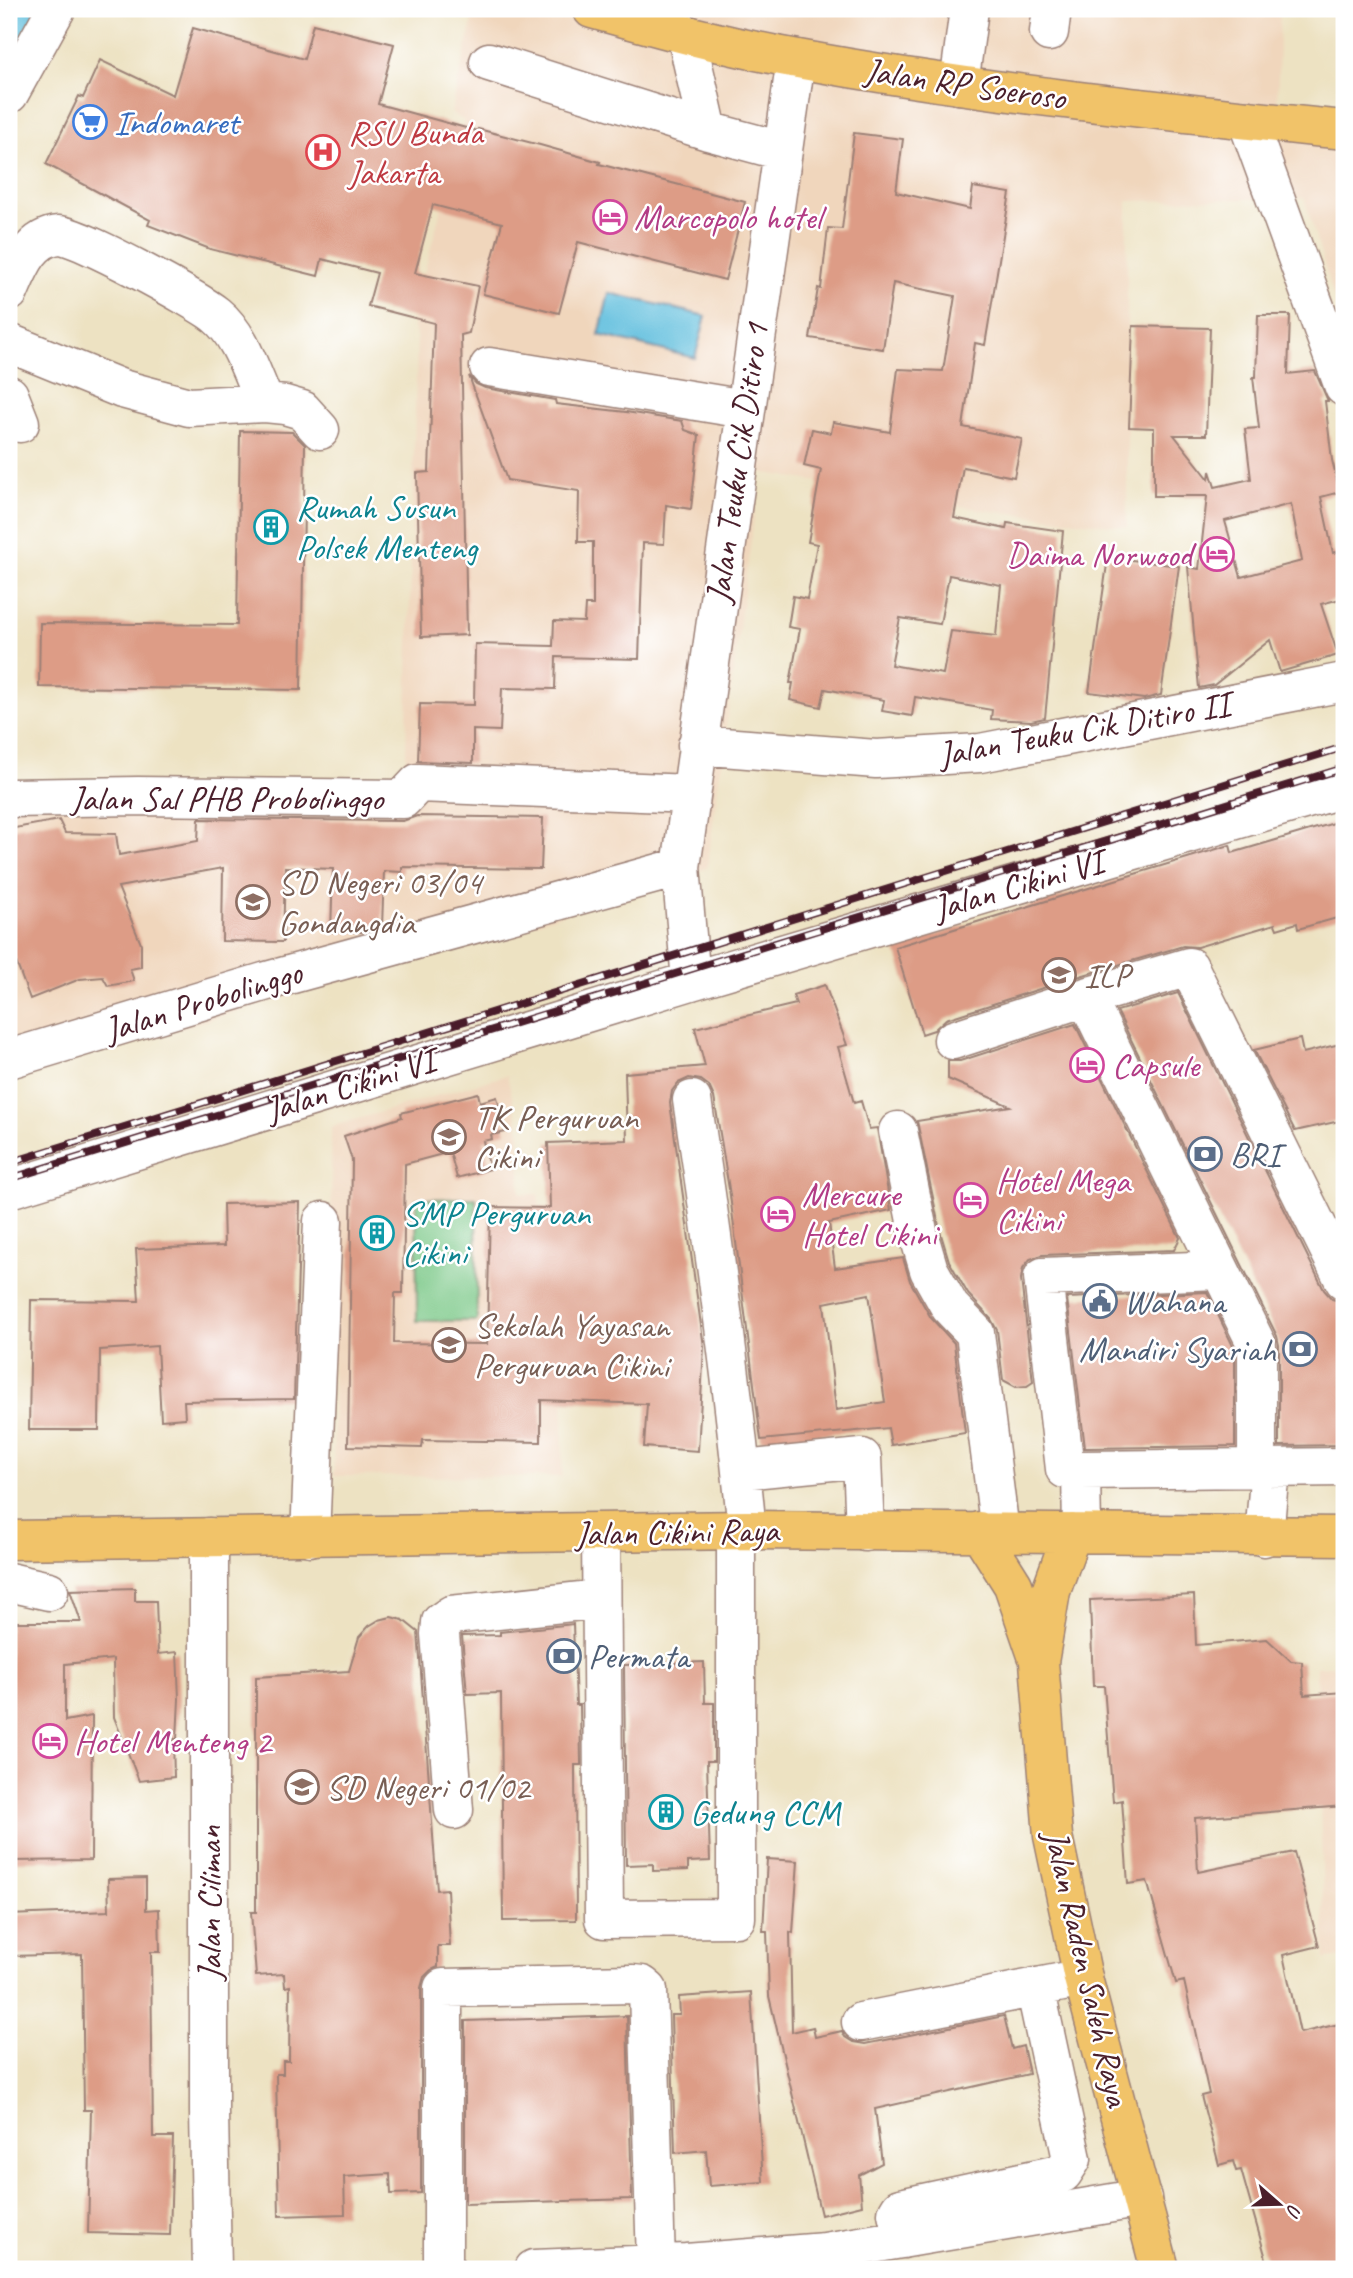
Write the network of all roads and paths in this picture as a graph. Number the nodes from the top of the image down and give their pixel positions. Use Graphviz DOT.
graph roads {
  1 [pos="56,9"];
  2 [pos="592,9"];
  3 [pos="969,9"];
  4 [pos="686,34"];
  5 [pos="796,59"];
  6 [pos="489,62"];
  7 [pos="960,85"];
  8 [pos="9,94"];
  9 [pos="1247,120"];
  10 [pos="1344,130"];
  11 [pos="708,131"];
  12 [pos="782,151"];
  13 [pos="9,292"];
  14 [pos="9,343"];
  15 [pos="489,367"];
  16 [pos="1344,387"];
  17 [pos="265,403"];
  18 [pos="745,409"];
  19 [pos="320,430"];
  20 [pos="1344,682"];
  21 [pos="697,746"];
  22 [pos="1344,788"];
  23 [pos="690,794"];
  24 [pos="9,798"];
  25 [pos="681,867"];
  26 [pos="691,981"];
  27 [pos="1086,997"];
  28 [pos="953,1041"];
  29 [pos="9,1059"];
  30 [pos="692,1100"];
  31 [pos="898,1131"];
  32 [pos="9,1189"];
  33 [pos="323,1221"];
  34 [pos="1219,1270"];
  35 [pos="1344,1280"];
  36 [pos="1344,1467"];
  37 [pos="1264,1468"];
  38 [pos="742,1470"];
  39 [pos="1080,1470"];
  40 [pos="741,1531"];
  41 [pos="864,1532"];
  42 [pos="989,1532"];
  43 [pos="601,1533"];
  44 [pos="1077,1533"];
  45 [pos="1344,1536"];
  46 [pos="209,1537"];
  47 [pos="310,1537"];
  48 [pos="1264,1537"];
  49 [pos="9,1540"];
  50 [pos="9,1582"];
  51 [pos="49,1591"];
  52 [pos="600,1599"];
  53 [pos="1039,1662"];
  54 [pos="454,1810"];
  55 [pos="1083,1978"];
  56 [pos="1035,1987"];
  57 [pos="861,2022"];
  58 [pos="1108,2071"];
  59 [pos="1056,2085"];
  60 [pos="1142,2198"];
  61 [pos="903,2239"];
  62 [pos="656,2264"];
  63 [pos="212,2269"];
  64 [pos="443,2269"];
  65 [pos="534,2269"];
  66 [pos="1160,2269"];
  1 -- 8 [label="street"];
  2 -- 4 [label="main road, Jalan RP Soeroso"];
  3 -- 7 [label="street"];
  4 -- 5 [label="main road, Jalan RP Soeroso"];
  4 -- 11 [label="street"];
  5 -- 7 [label="main road, Jalan RP Soeroso"];
  5 -- 12 [label="street, Jalan Teuku Cik Ditiro 1"];
  6 -- 11 [label="street"];
  7 -- 9 [label="main road, Jalan RP Soeroso"];
  9 -- 10 [label="main road, Jalan RP Soeroso"];
  9 -- 16 [label="street"];
  11 -- 12 [label="street"];
  12 -- 18 [label="street, Jalan Teuku Cik Ditiro 1"];
  13 -- 17 [label="street"];
  14 -- 17 [label="street"];
  15 -- 18 [label="street"];
  17 -- 19 [label="street"];
  18 -- 21 [label="street, Jalan Teuku Cik Ditiro 1"];
  20 -- 21 [label="street, Jalan Teuku Cik Ditiro II"];
  21 -- 23 [label="street, Jalan Teuku Cik Ditiro 1"];
  22 -- 26 [label="street, Jalan Cikini VI"];
  23 -- 24 [label="street, Jalan Sal PHB Probolinggo"];
  23 -- 25 [label="street, Jalan Teuku Cik Ditiro 1"];
  25 -- 26 [label="street"];
  25 -- 29 [label="street, Jalan Probolinggo"];
  26 -- 32 [label="street, Jalan Cikini VI"];
  27 -- 28 [label="street"];
  27 -- 34 [label="street"];
  27 -- 35 [label="street"];
  30 -- 38 [label="street"];
  31 -- 42 [label="street"];
  33 -- 47 [label="street"];
  34 -- 37 [label="street"];
  34 -- 39 [label="street"];
  36 -- 37 [label="street"];
  37 -- 39 [label="street"];
  37 -- 48 [label="street"];
  38 -- 40 [label="street"];
  38 -- 41 [label="street"];
  39 -- 44 [label="street"];
  40 -- 41 [label="main road, Jalan Cikini Raya"];
  40 -- 43 [label="main road, Jalan Cikini Raya"];
  40 -- 52 [label="street"];
  41 -- 42 [label="main road, Jalan Cikini Raya"];
  42 -- 44 [label="main road, Jalan Cikini Raya"];
  42 -- 53 [label="main road, Jalan Raden Saleh Raya"];
  43 -- 47 [label="main road, Jalan Cikini Raya"];
  43 -- 52 [label="street"];
  44 -- 48 [label="main road, Jalan Cikini Raya"];
  44 -- 53 [label="main road, Jalan Raden Saleh Raya"];
  45 -- 48 [label="main road, Jalan Cikini Raya"];
  46 -- 47 [label="main road, Jalan Cikini Raya"];
  46 -- 49 [label="main road, Jalan Cikini Raya"];
  46 -- 63 [label="street, Jalan Ciliman"];
  50 -- 51 [label="street"];
  52 -- 54 [label="street"];
  53 -- 55 [label="main road, Jalan Raden Saleh Raya"];
  55 -- 56 [label="street"];
  55 -- 58 [label="main road, Jalan Raden Saleh Raya"];
  56 -- 57 [label="street"];
  56 -- 59 [label="street"];
  58 -- 59 [label="street"];
  58 -- 60 [label="main road, Jalan Raden Saleh Raya"];
  59 -- 61 [label="street"];
  60 -- 61 [label="street"];
  60 -- 66 [label="main road, Jalan Raden Saleh Raya"];
  61 -- 62 [label="street"];
  62 -- 64 [label="street"];
  62 -- 65 [label="street"];
}
